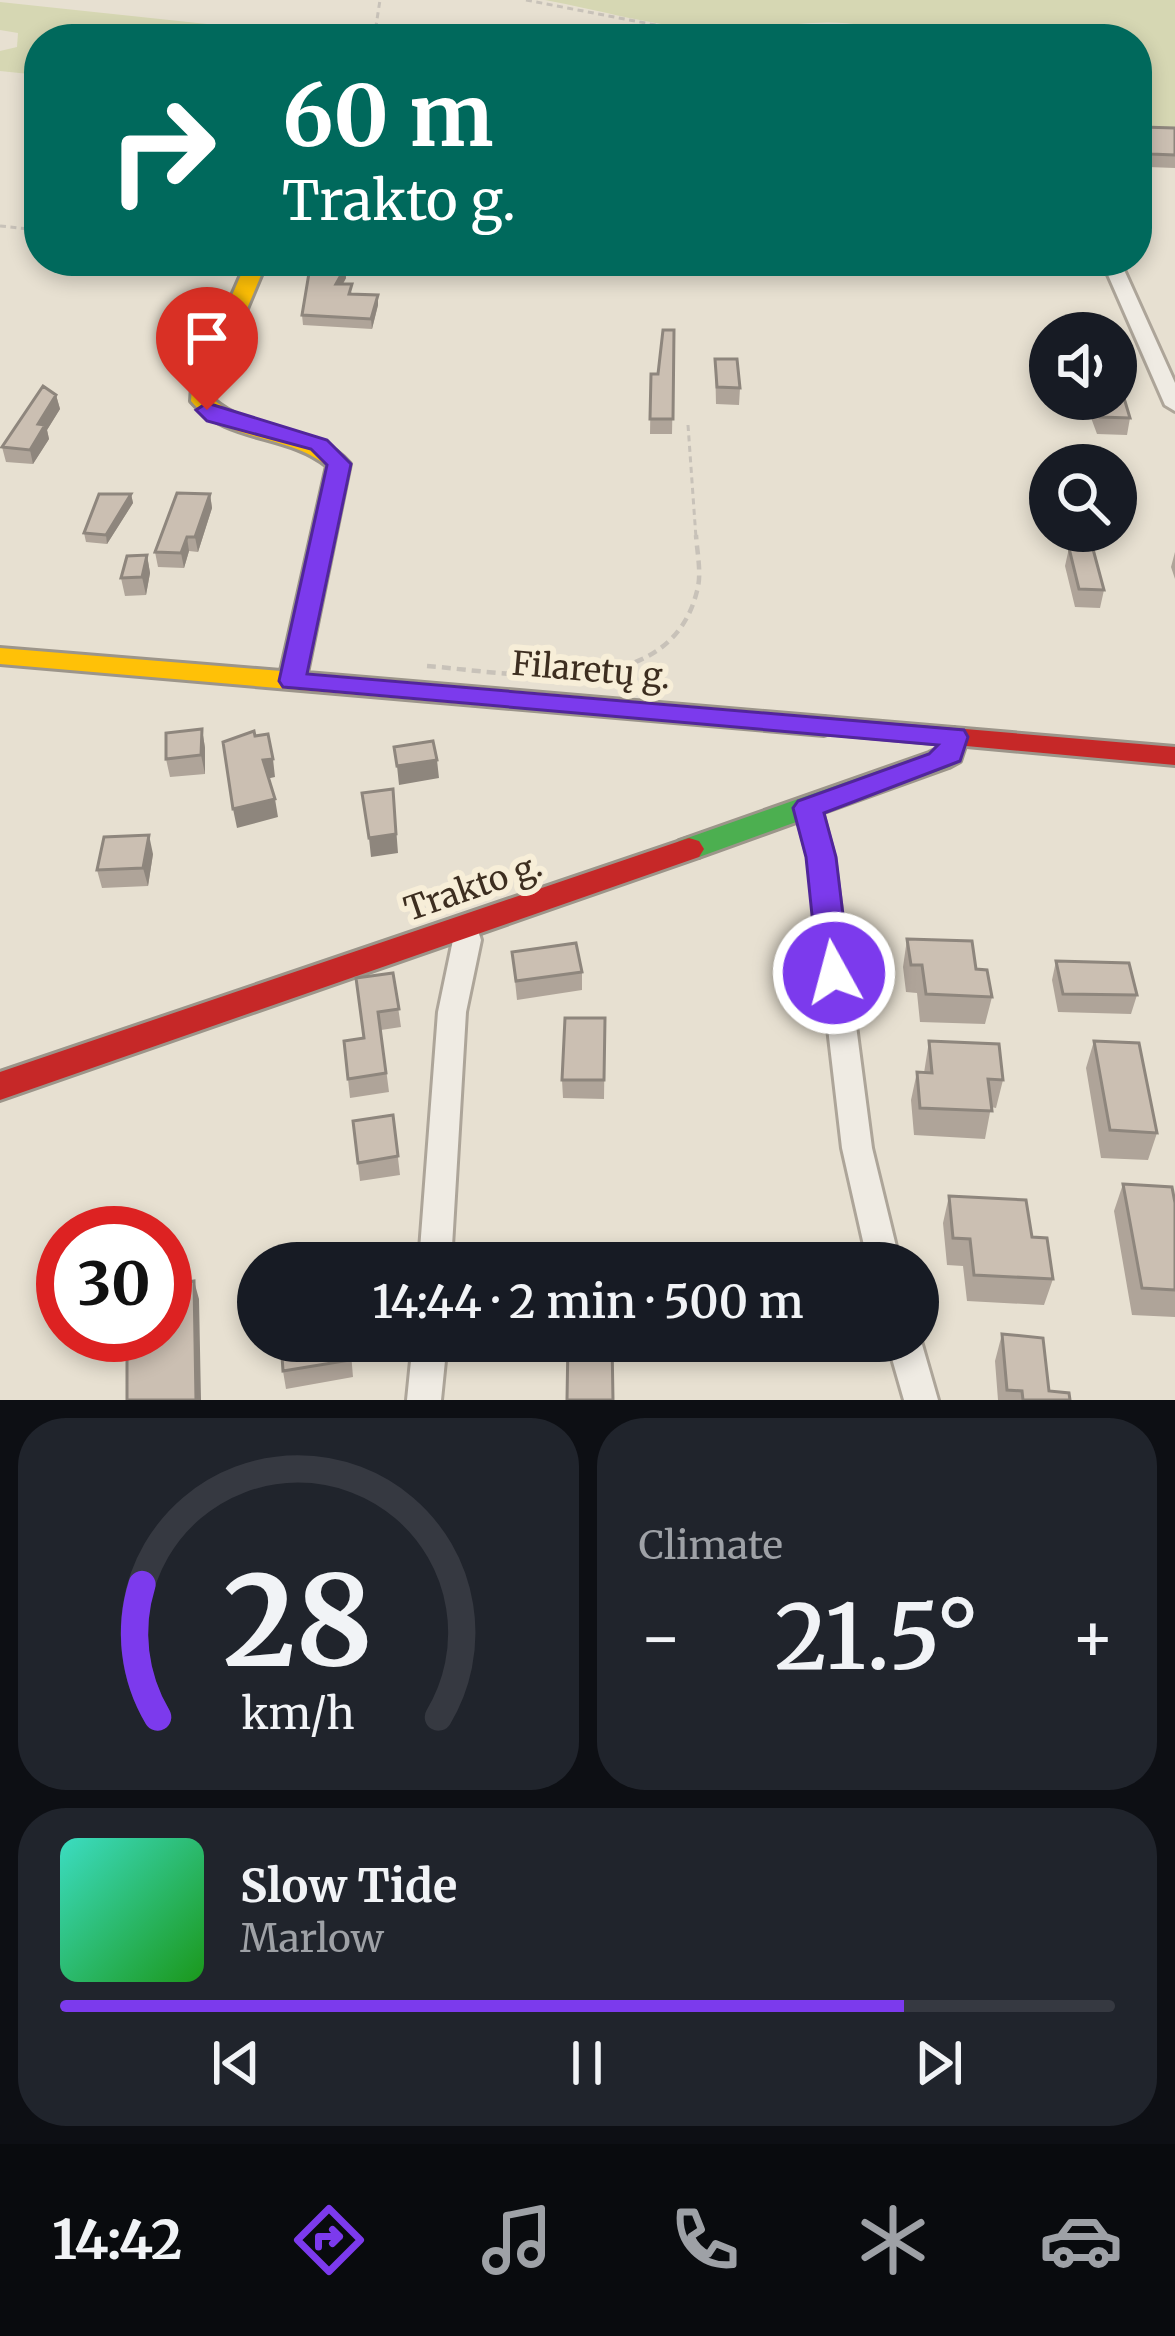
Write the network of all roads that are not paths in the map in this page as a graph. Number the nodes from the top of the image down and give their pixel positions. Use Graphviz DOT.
graph roads {
  1 [pos="250,276"];
  2 [pos="1118,276"];
  3 [pos="1175,405"];
  4 [pos="0,656"];
  5 [pos="292,681"];
  6 [pos="954,737"];
  7 [pos="1175,756"];
  8 [pos="808,808"];
  9 [pos="465,928"];
  10 [pos="0,1085"];
  11 [pos="436,1242"];
  12 [pos="879,1242"];
  13 [pos="428,1362"];
  14 [pos="910,1362"];
  15 [pos="424,1400"];
  16 [pos="922,1400"];
  1 -- 5 [label="street"];
  2 -- 3 [label="street"];
  4 -- 5 [label="street, Filaretų g."];
  5 -- 6 [label="street, Filaretų g."];
  6 -- 7 [label="street, Filaretų g."];
  6 -- 8 [label="street, Trakto g."];
  8 -- 9 [label="street, Trakto g."];
  8 -- 12 [label="street"];
  9 -- 10 [label="street, Trakto g."];
  9 -- 11 [label="street"];
  13 -- 15 [label="street"];
  14 -- 16 [label="street"];
}
